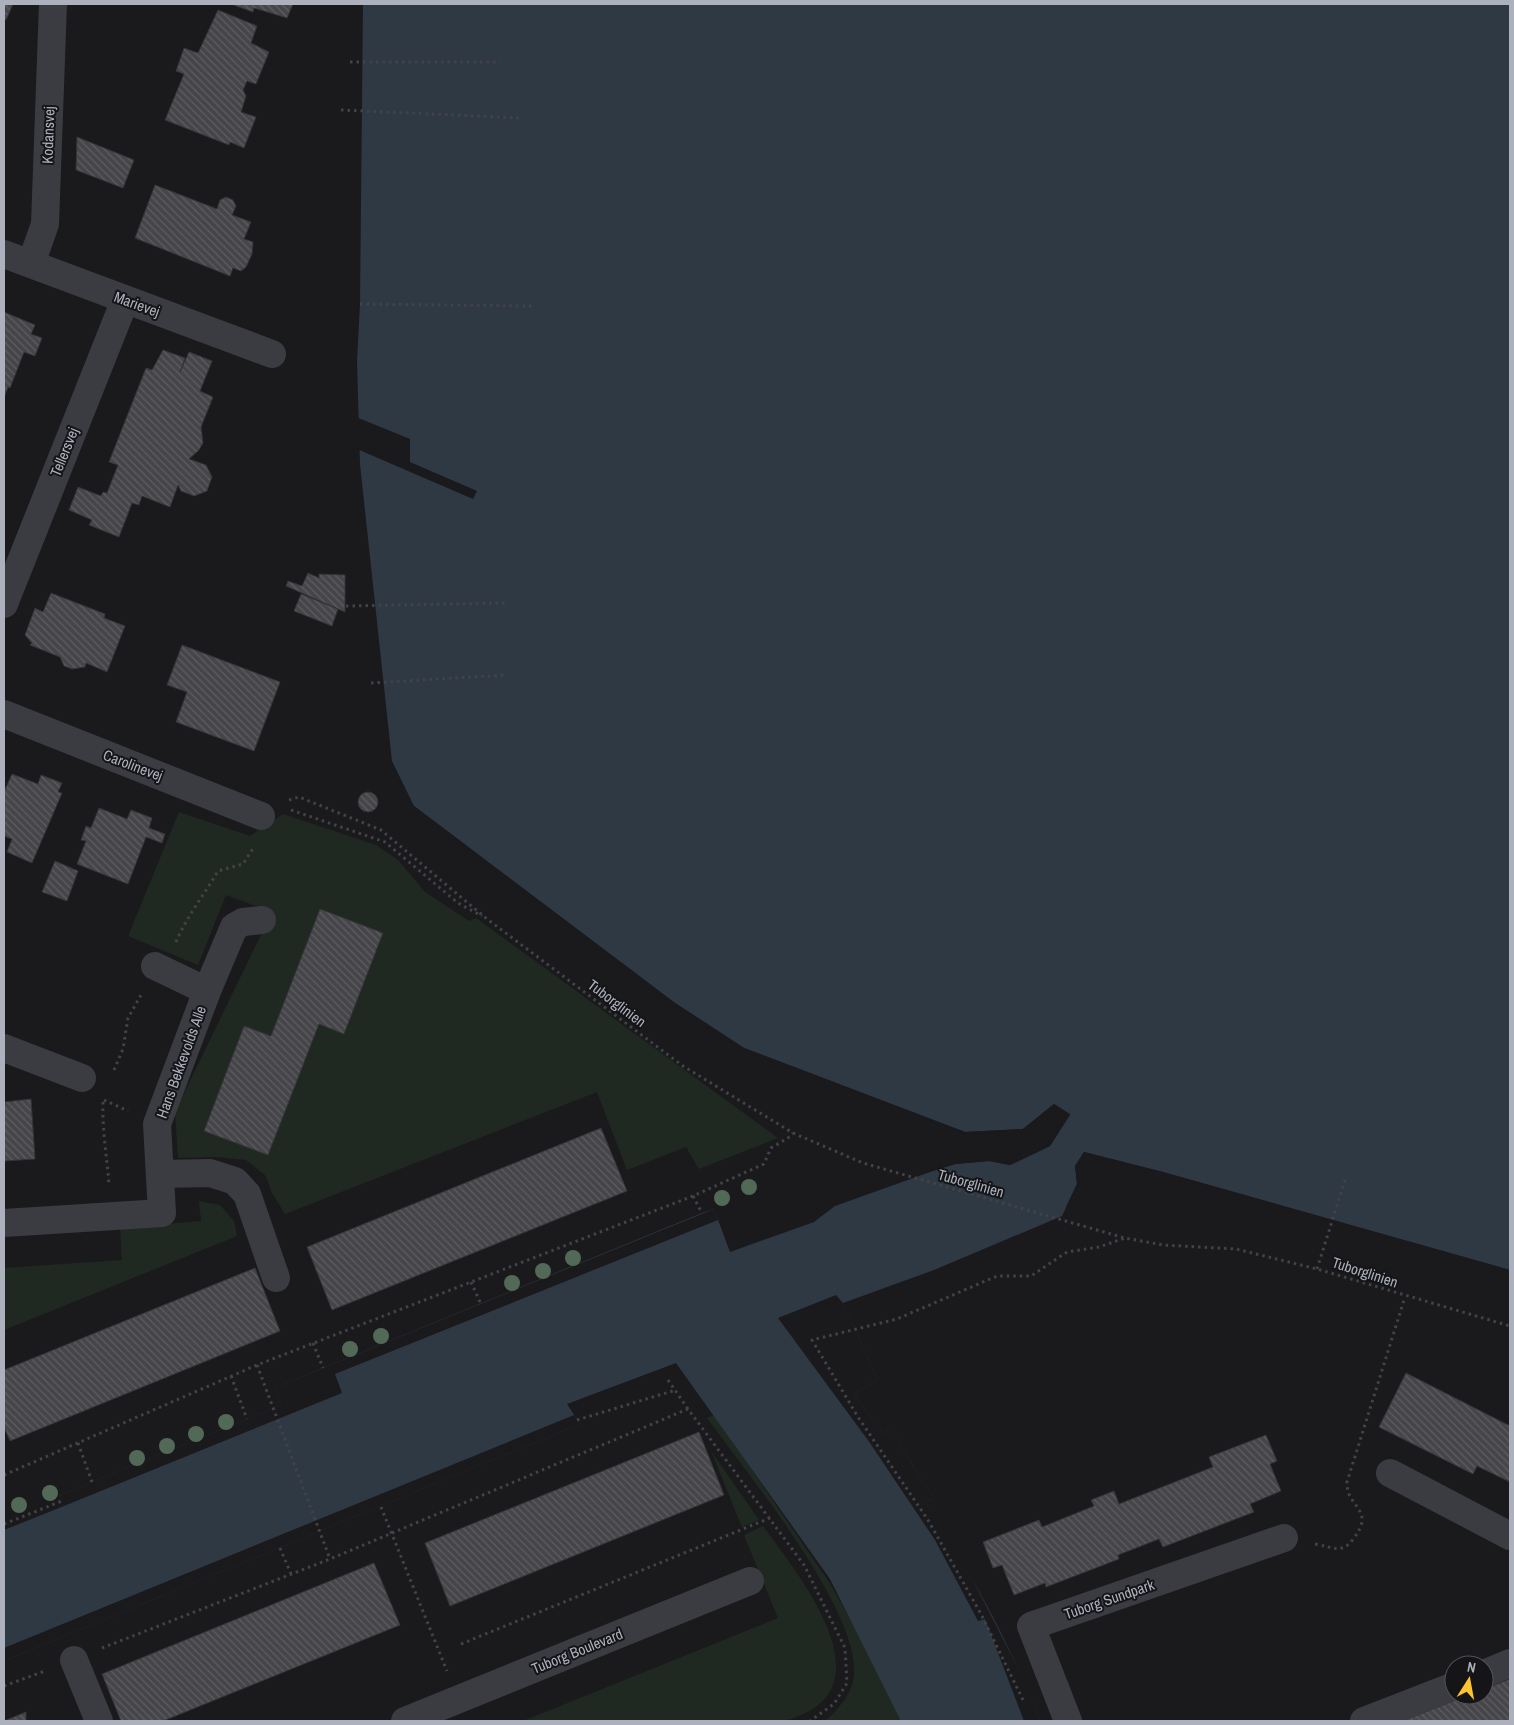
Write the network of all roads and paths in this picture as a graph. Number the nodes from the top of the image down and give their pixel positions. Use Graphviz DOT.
graph roads {
  1 [pos="53,4"];
  2 [pos="350,62"];
  3 [pos="500,62"];
  4 [pos="341,110"];
  5 [pos="521,118"];
  6 [pos="4,254"];
  7 [pos="31,264"];
  8 [pos="125,300"];
  9 [pos="360,304"];
  10 [pos="532,306"];
  11 [pos="272,354"];
  12 [pos="506,602"];
  13 [pos="4,604"];
  14 [pos="346,606"];
  15 [pos="505,675"];
  16 [pos="371,683"];
  17 [pos="4,714"];
  18 [pos="314,803"];
  19 [pos="262,816"];
  20 [pos="487,919"];
  21 [pos="262,920"];
  22 [pos="155,966"];
  23 [pos="207,991"];
  24 [pos="4,1048"];
  25 [pos="82,1078"];
  26 [pos="793,1133"];
  27 [pos="160,1174"];
  28 [pos="1345,1180"];
  29 [pos="692,1196"];
  30 [pos="702,1213"];
  31 [pos="4,1223"];
  32 [pos="1125,1238"];
  33 [pos="1317,1269"];
  34 [pos="276,1278"];
  35 [pos="471,1282"];
  36 [pos="1405,1297"];
  37 [pos="481,1304"];
  38 [pos="1510,1326"];
  39 [pos="313,1343"];
  40 [pos="257,1364"];
  41 [pos="324,1368"];
  42 [pos="230,1376"];
  43 [pos="668,1380"];
  44 [pos="676,1390"];
  45 [pos="688,1409"];
  46 [pos="247,1419"];
  47 [pos="577,1420"];
  48 [pos="78,1443"];
  49 [pos="1390,1473"];
  50 [pos="4,1475"];
  51 [pos="92,1482"];
  52 [pos="62,1501"];
  53 [pos="381,1507"];
  54 [pos="770,1518"];
  55 [pos="4,1524"];
  56 [pos="392,1533"];
  57 [pos="1510,1536"];
  58 [pos="1284,1538"];
  59 [pos="280,1548"];
  60 [pos="330,1559"];
  61 [pos="291,1574"];
  62 [pos="750,1581"];
  63 [pos="461,1644"];
  64 [pos="74,1660"];
  65 [pos="1510,1663"];
  66 [pos="1494,1670"];
  67 [pos="4,1686"];
  68 [pos="1444,1690"];
  69 [pos="458,1700"];
  70 [pos="1026,1707"];
  71 [pos="99,1721"];
  72 [pos="406,1721"];
  73 [pos="810,1721"];
  74 [pos="1068,1721"];
  75 [pos="1364,1721"];
  1 -- 7 [label="street, Kodansvej"];
  2 -- 3 [label="path"];
  4 -- 5 [label="path"];
  6 -- 7 [label="street, Marievej"];
  7 -- 8 [label="street, Marievej"];
  8 -- 11 [label="street, Marievej"];
  8 -- 13 [label="street, Tellersvej"];
  9 -- 10 [label="path"];
  12 -- 14 [label="path"];
  15 -- 16 [label="path"];
  17 -- 19 [label="street, Carolinevej"];
  18 -- 20 [label="path, Tuborglinien"];
  19 -- 20 [label="path, Tuborglinien"];
  20 -- 26 [label="path, Tuborglinien"];
  21 -- 23 [label="street"];
  22 -- 23 [label="street, Hans Bekkevolds Alle"];
  23 -- 27 [label="street, Hans Bekkevolds Alle"];
  24 -- 25 [label="street"];
  26 -- 29 [label="path"];
  26 -- 32 [label="path, Tuborglinien"];
  27 -- 31 [label="street, Hans Bekkevolds Alle"];
  27 -- 34 [label="street"];
  28 -- 33 [label="path"];
  29 -- 30 [label="path"];
  29 -- 35 [label="path"];
  32 -- 33 [label="path, Tuborglinien"];
  32 -- 70 [label="path"];
  33 -- 36 [label="path, Tuborglinien"];
  35 -- 37 [label="path"];
  35 -- 39 [label="path"];
  36 -- 38 [label="path, Tuborglinien"];
  36 -- 58 [label="path"];
  39 -- 40 [label="path"];
  39 -- 41 [label="path"];
  40 -- 42 [label="path"];
  40 -- 60 [label="path"];
  42 -- 46 [label="path"];
  42 -- 48 [label="path"];
  43 -- 44 [label="path"];
  44 -- 45 [label="path"];
  44 -- 47 [label="path"];
  45 -- 54 [label="path"];
  45 -- 56 [label="path"];
  48 -- 50 [label="path"];
  48 -- 51 [label="path"];
  49 -- 57 [label="street"];
  52 -- 55 [label="path"];
  53 -- 56 [label="path"];
  54 -- 63 [label="path"];
  54 -- 73 [label="path"];
  56 -- 60 [label="path"];
  56 -- 69 [label="path"];
  58 -- 74 [label="street, Tuborg Sundpark"];
  59 -- 61 [label="path"];
  60 -- 61 [label="path"];
  61 -- 64 [label="path"];
  62 -- 69 [label="street, Tuborg Boulevard"];
  64 -- 67 [label="path"];
  64 -- 71 [label="street"];
  65 -- 66 [label="street"];
  68 -- 75 [label="street"];
  69 -- 72 [label="street, Tuborg Boulevard"];
}
